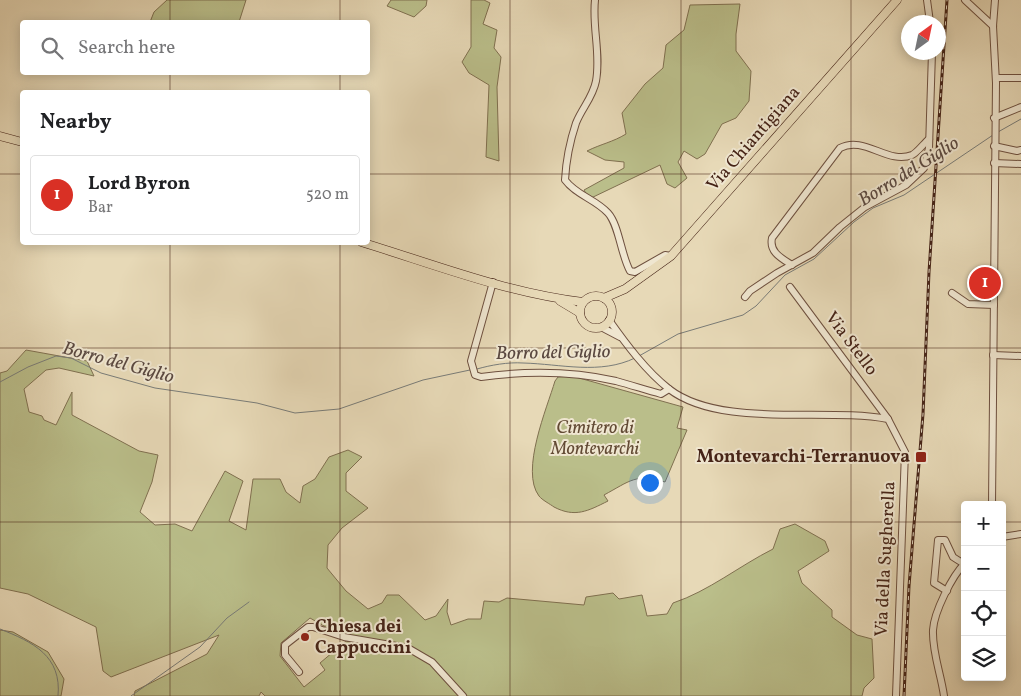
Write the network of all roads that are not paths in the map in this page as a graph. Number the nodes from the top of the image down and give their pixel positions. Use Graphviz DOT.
graph roads {
  1 [pos="596,0"];
  2 [pos="897,0"];
  3 [pos="927,0"];
  4 [pos="965,0"];
  5 [pos="994,0"];
  6 [pos="929,15"];
  7 [pos="993,26"];
  8 [pos="932,60"];
  9 [pos="996,78"];
  10 [pos="1021,78"];
  11 [pos="1021,107"];
  12 [pos="994,118"];
  13 [pos="0,136"];
  14 [pos="929,139"];
  15 [pos="20,141"];
  16 [pos="994,145"];
  17 [pos="1021,150"];
  18 [pos="994,163"];
  19 [pos="1021,164"];
  20 [pos="370,245"];
  21 [pos="671,256"];
  22 [pos="792,265"];
  23 [pos="493,282"];
  24 [pos="790,287"];
  25 [pos="625,289"];
  26 [pos="952,293"];
  27 [pos="745,297"];
  28 [pos="604,298"];
  29 [pos="556,299"];
  30 [pos="583,302"];
  31 [pos="994,305"];
  32 [pos="611,308"];
  33 [pos="580,313"];
  34 [pos="609,320"];
  35 [pos="601,327"];
  36 [pos="622,338"];
  37 [pos="993,355"];
  38 [pos="1021,356"];
  39 [pos="669,389"];
  40 [pos="888,419"];
  41 [pos="992,501"];
  42 [pos="1021,534"];
  43 [pos="1006,536"];
  44 [pos="961,562"];
  45 [pos="961,569"];
  46 [pos="947,591"];
  47 [pos="298,672"];
  48 [pos="463,696"];
  49 [pos="896,696"];
  50 [pos="944,696"];
  1 -- 21 [label="street"];
  2 -- 21 [label="main road, Via Chiantigiana"];
  3 -- 6 [label="street"];
  4 -- 7 [label="street"];
  5 -- 7 [label="street"];
  7 -- 9 [label="street"];
  8 -- 14 [label="street"];
  9 -- 10 [label="street"];
  9 -- 12 [label="street"];
  11 -- 12 [label="street"];
  12 -- 16 [label="street"];
  13 -- 15 [label="main road"];
  14 -- 22 [label="street"];
  14 -- 22 [label="street"];
  16 -- 17 [label="street"];
  16 -- 18 [label="street"];
  18 -- 19 [label="street"];
  18 -- 31 [label="street"];
  20 -- 23 [label="main road, Via Chiantigiana"];
  21 -- 25 [label="main road, Via Chiantigiana"];
  22 -- 27 [label="street"];
  23 -- 29 [label="main road, Via Chiantigiana"];
  23 -- 39 [label="street"];
  24 -- 40 [label="street, Via Stello"];
  25 -- 28 [label="main road, Via Chiantigiana"];
  25 -- 32 [label="main road, Via Chiantigiana"];
  26 -- 31 [label="street"];
  28 -- 30 [label="main road, Via Chiantigiana"];
  28 -- 32 [label="main road"];
  29 -- 30 [label="main road, Via Chiantigiana"];
  29 -- 33 [label="main road, Via Chiantigiana"];
  30 -- 33 [label="main road"];
  31 -- 37 [label="street"];
  32 -- 34 [label="main road, Via Chiantigiana"];
  33 -- 35 [label="main road, Via Chiantigiana"];
  34 -- 35 [label="main road"];
  34 -- 36 [label="street"];
  35 -- 36 [label="street"];
  36 -- 39 [label="street"];
  37 -- 38 [label="street"];
  37 -- 41 [label="street"];
  39 -- 40 [label="street"];
  40 -- 49 [label="street, Via della Sugherella"];
  42 -- 43 [label="street"];
  44 -- 46 [label="street"];
  45 -- 46 [label="street"];
  46 -- 50 [label="street"];
  47 -- 48 [label="street"];
}
